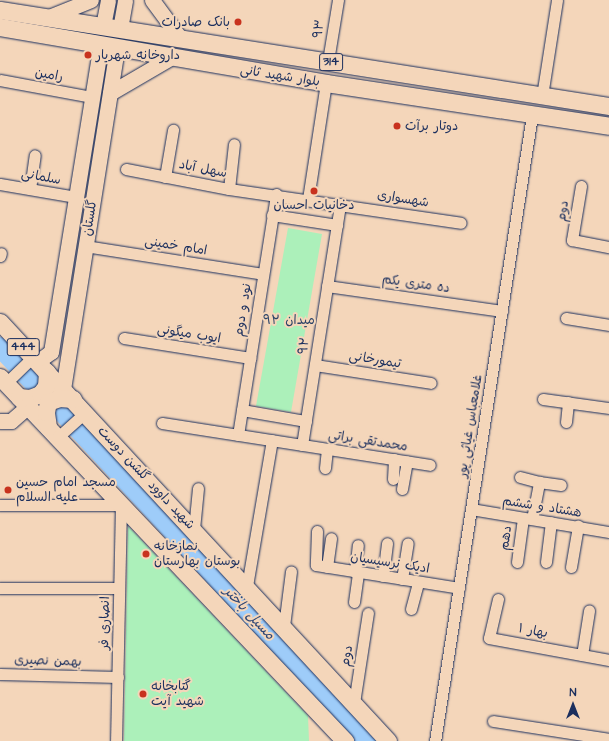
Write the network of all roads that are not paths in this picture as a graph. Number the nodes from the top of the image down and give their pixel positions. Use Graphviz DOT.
graph roads {
  1 [pos="91,0"];
  2 [pos="108,0"];
  3 [pos="125,0"];
  4 [pos="152,0"];
  5 [pos="338,0"];
  6 [pos="557,0"];
  7 [pos="0,10"];
  8 [pos="49,17"];
  9 [pos="103,26"];
  10 [pos="0,27"];
  11 [pos="120,29"];
  12 [pos="0,32"];
  13 [pos="34,33"];
  14 [pos="180,38"];
  15 [pos="109,46"];
  16 [pos="170,58"];
  17 [pos="328,61"];
  18 [pos="0,80"];
  19 [pos="326,83"];
  20 [pos="110,93"];
  21 [pos="542,96"];
  22 [pos="92,97"];
  23 [pos="609,106"];
  24 [pos="532,115"];
  25 [pos="609,126"];
  26 [pos="173,130"];
  27 [pos="234,144"];
  28 [pos="35,155"];
  29 [pos="126,169"];
  30 [pos="165,176"];
  31 [pos="0,184"];
  32 [pos="581,186"];
  33 [pos="30,189"];
  34 [pos="229,189"];
  35 [pos="276,194"];
  36 [pos="76,197"];
  37 [pos="308,199"];
  38 [pos="340,204"];
  39 [pos="272,215"];
  40 [pos="461,223"];
  41 [pos="337,225"];
  42 [pos="85,246"];
  43 [pos="609,247"];
  44 [pos="263,274"];
  45 [pos="327,286"];
  46 [pos="502,311"];
  47 [pos="566,318"];
  48 [pos="0,322"];
  49 [pos="609,324"];
  50 [pos="124,338"];
  51 [pos="51,352"];
  52 [pos="250,358"];
  53 [pos="67,362"];
  54 [pos="39,364"];
  55 [pos="315,365"];
  56 [pos="3,380"];
  57 [pos="431,383"];
  58 [pos="68,394"];
  59 [pos="543,399"];
  60 [pos="23,401"];
  61 [pos="568,402"];
  62 [pos="609,408"];
  63 [pos="242,410"];
  64 [pos="85,413"];
  65 [pos="0,421"];
  66 [pos="306,421"];
  67 [pos="566,422"];
  68 [pos="162,423"];
  69 [pos="53,432"];
  70 [pos="238,435"];
  71 [pos="272,440"];
  72 [pos="302,445"];
  73 [pos="327,449"];
  74 [pos="394,459"];
  75 [pos="407,461"];
  76 [pos="430,465"];
  77 [pos="325,468"];
  78 [pos="520,477"];
  79 [pos="393,479"];
  80 [pos="539,482"];
  81 [pos="561,485"];
  82 [pos="198,488"];
  83 [pos="402,490"];
  84 [pos="0,505"];
  85 [pos="121,505"];
  86 [pos="471,509"];
  87 [pos="528,518"];
  88 [pos="552,522"];
  89 [pos="578,526"];
  90 [pos="194,529"];
  91 [pos="317,531"];
  92 [pos="609,532"];
  93 [pos="331,538"];
  94 [pos="387,544"];
  95 [pos="408,544"];
  96 [pos="358,545"];
  97 [pos="517,562"];
  98 [pos="546,562"];
  99 [pos="327,567"];
  100 [pos="571,567"];
  101 [pos="291,571"];
  102 [pos="356,572"];
  103 [pos="383,576"];
  104 [pos="402,579"];
  105 [pos="418,582"];
  106 [pos="247,586"];
  107 [pos="0,588"];
  108 [pos="120,588"];
  109 [pos="459,588"];
  110 [pos="498,599"];
  111 [pos="354,602"];
  112 [pos="411,609"];
  113 [pos="589,611"];
  114 [pos="368,612"];
  115 [pos="284,626"];
  116 [pos="582,655"];
  117 [pos="609,660"];
  118 [pos="0,674"];
  119 [pos="118,677"];
  120 [pos="354,703"];
  121 [pos="493,721"];
  122 [pos="609,739"];
  123 [pos="116,741"];
  124 [pos="345,741"];
  125 [pos="388,741"];
  126 [pos="435,741"];
  1 -- 8 [label="main road"];
  2 -- 9 [label="main road"];
  3 -- 11 [label="main road"];
  4 -- 14 [label="main road"];
  5 -- 17 [label="street, ۹۳"];
  6 -- 21 [label="street"];
  7 -- 8 [label="main road, بلوار شهید ثانی / 314"];
  8 -- 9 [label="main road, بلوار شهید ثانی / 314"];
  9 -- 11 [label="main road, بلوار شهید ثانی / 314"];
  9 -- 15 [label="main road"];
  10 -- 13 [label="main road, بلوار شهید ثانی / 314"];
  11 -- 14 [label="main road, بلوار شهید ثانی / 314"];
  11 -- 15 [label="main road"];
  12 -- 13 [label="main road"];
  13 -- 15 [label="main road, بلوار شهید ثانی / 314"];
  14 -- 17 [label="main road, بلوار شهید ثانی / 314"];
  15 -- 16 [label="main road, بلوار شهید ثانی / 314"];
  15 -- 20 [label="main road, گلستان"];
  15 -- 22 [label="main road, گلستان"];
  16 -- 19 [label="main road, بلوار شهید ثانی / 314"];
  16 -- 20 [label="main road"];
  17 -- 21 [label="main road, بلوار شهید ثانی / 314"];
  18 -- 22 [label="street, رامین"];
  19 -- 24 [label="main road, بلوار شهید ثانی / 314"];
  19 -- 37 [label="street"];
  20 -- 42 [label="main road, گلستان"];
  21 -- 23 [label="main road, بلوار شهید ثانی / 314"];
  21 -- 24 [label="main road"];
  22 -- 36 [label="main road, گلستان"];
  24 -- 25 [label="main road, بلوار شهید ثانی / 314"];
  24 -- 46 [label="street, غلامعباس غیاثی پور"];
  26 -- 30 [label="street"];
  27 -- 34 [label="street"];
  28 -- 33 [label="street"];
  29 -- 30 [label="street, سهل آباد"];
  30 -- 34 [label="street, سهل آباد"];
  31 -- 33 [label="street, سلمانی"];
  32 -- 43 [label="street, دوم"];
  33 -- 36 [label="street, سلمانی"];
  34 -- 35 [label="street, سهل آباد"];
  35 -- 37 [label="street, سهل آباد"];
  35 -- 39 [label="street, نود و دوم"];
  36 -- 51 [label="main road, گلستان"];
  37 -- 38 [label="street, شهسواری"];
  38 -- 40 [label="street, شهسواری"];
  38 -- 41 [label="street, ۹۲"];
  39 -- 41 [label="street"];
  39 -- 44 [label="street, نود و دوم"];
  41 -- 45 [label="street, ۹۲"];
  42 -- 44 [label="street, امام خمینی"];
  42 -- 53 [label="main road, گلستان"];
  44 -- 52 [label="street, نود و دوم"];
  45 -- 46 [label="street, ده متری یکم"];
  45 -- 55 [label="street, ۹۲"];
  46 -- 86 [label="street, غلامعباس غیاثی پور"];
  47 -- 49 [label="street"];
  48 -- 54 [label="main road, شهید داوود گلشن دوست / 444"];
  50 -- 52 [label="street, ایوب میگونی"];
  51 -- 53 [label="main road"];
  51 -- 54 [label="main road"];
  52 -- 63 [label="street, نود و دوم"];
  53 -- 58 [label="main road, گلستان"];
  54 -- 56 [label="street"];
  54 -- 58 [label="main road, شهید داوود گلشن دوست / 444"];
  54 -- 60 [label="main road"];
  55 -- 57 [label="street, تیمورخانی"];
  55 -- 66 [label="street, ۹۲"];
  56 -- 60 [label="main road"];
  58 -- 64 [label="main road, شهید داوود گلشن دوست / 444"];
  58 -- 69 [label="main road"];
  59 -- 61 [label="street"];
  60 -- 65 [label="main road"];
  60 -- 69 [label="main road"];
  61 -- 62 [label="street"];
  61 -- 67 [label="street"];
  63 -- 66 [label="street"];
  63 -- 70 [label="street, نود و دوم"];
  64 -- 69 [label="street"];
  64 -- 90 [label="main road, شهید داوود گلشن دوست / 444"];
  66 -- 72 [label="street, ۹۲"];
  68 -- 70 [label="street"];
  69 -- 85 [label="main road"];
  70 -- 71 [label="street"];
  71 -- 72 [label="street"];
  71 -- 106 [label="street"];
  72 -- 73 [label="street, محمدتقی براتی"];
  73 -- 74 [label="street, محمدتقی براتی"];
  73 -- 77 [label="street"];
  74 -- 75 [label="street, محمدتقی براتی"];
  74 -- 79 [label="street"];
  75 -- 76 [label="street, محمدتقی براتی"];
  75 -- 83 [label="street"];
  78 -- 80 [label="street"];
  80 -- 81 [label="street"];
  80 -- 87 [label="street, دهم"];
  82 -- 90 [label="street"];
  84 -- 85 [label="street"];
  85 -- 108 [label="street, انصاری فر"];
  85 -- 124 [label="main road"];
  86 -- 87 [label="street, هشتاد و ششم"];
  86 -- 109 [label="street, غلامعباس غیاثی پور"];
  87 -- 88 [label="street, هشتاد و ششم"];
  87 -- 97 [label="street, دهم"];
  88 -- 89 [label="street, هشتاد و ششم"];
  88 -- 98 [label="street"];
  89 -- 92 [label="street, هشتاد و ششم"];
  89 -- 100 [label="street"];
  90 -- 106 [label="main road, شهید داوود گلشن دوست / 444"];
  91 -- 99 [label="street, ادیک نرسیسیان"];
  93 -- 99 [label="street"];
  94 -- 103 [label="street"];
  95 -- 104 [label="street"];
  96 -- 102 [label="street"];
  99 -- 102 [label="street, ادیک نرسیسیان"];
  101 -- 115 [label="street"];
  102 -- 103 [label="street, ادیک نرسیسیان"];
  102 -- 111 [label="street"];
  103 -- 104 [label="street, ادیک نرسیسیان"];
  104 -- 105 [label="street, ادیک نرسیسیان"];
  105 -- 109 [label="street, ادیک نرسیسیان"];
  105 -- 112 [label="street"];
  106 -- 115 [label="main road, شهید داوود گلشن دوست / 444"];
  107 -- 108 [label="street"];
  108 -- 119 [label="street, انصاری فر"];
  109 -- 126 [label="street, غلامعباس غیاثی پور"];
  110 -- 116 [label="street, بهار ۱"];
  113 -- 116 [label="street"];
  114 -- 120 [label="street, دوم"];
  115 -- 120 [label="main road, شهید داوود گلشن دوست / 444"];
  116 -- 117 [label="street, بهار ۱"];
  118 -- 119 [label="street, بهمن نصیری"];
  119 -- 123 [label="street, انصاری فر"];
  120 -- 125 [label="main road, شهید داوود گلشن دوست / 444"];
  121 -- 122 [label="street"];
}
